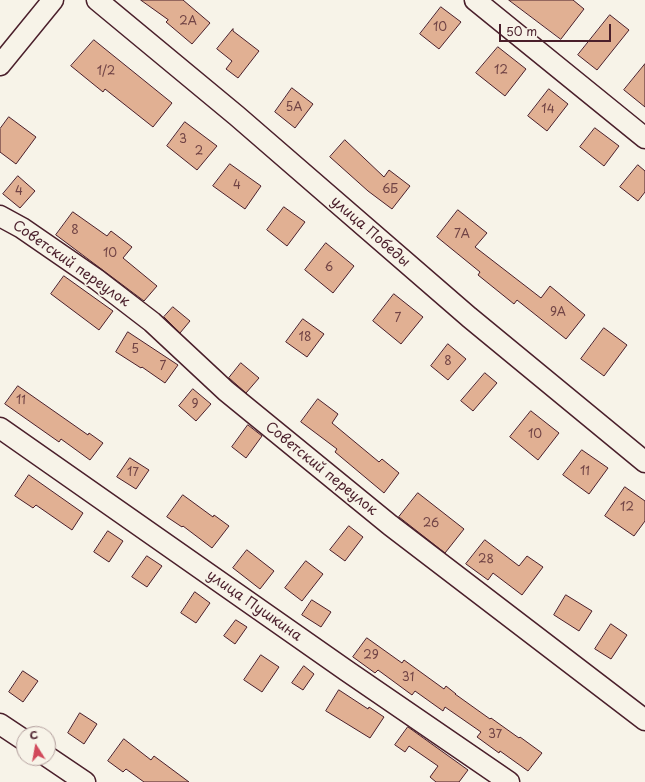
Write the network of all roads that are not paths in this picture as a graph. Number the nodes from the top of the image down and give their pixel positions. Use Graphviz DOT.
graph roads {
  1 [pos="53,0"];
  2 [pos="97,0"];
  3 [pos="475,0"];
  4 [pos="0,65"];
  5 [pos="645,138"];
  6 [pos="0,216"];
  7 [pos="0,428"];
  8 [pos="645,462"];
  9 [pos="645,720"];
  10 [pos="0,724"];
  11 [pos="16,735"];
  12 [pos="56,762"];
  13 [pos="85,782"];
  14 [pos="509,782"];
  1 -- 4 [label="street"];
  2 -- 8 [label="street, улица Победы"];
  3 -- 5 [label="street"];
  6 -- 9 [label="street, Советский переулок"];
  7 -- 14 [label="street, улица Пушкина"];
  10 -- 11 [label="street"];
  12 -- 13 [label="street"];
}
